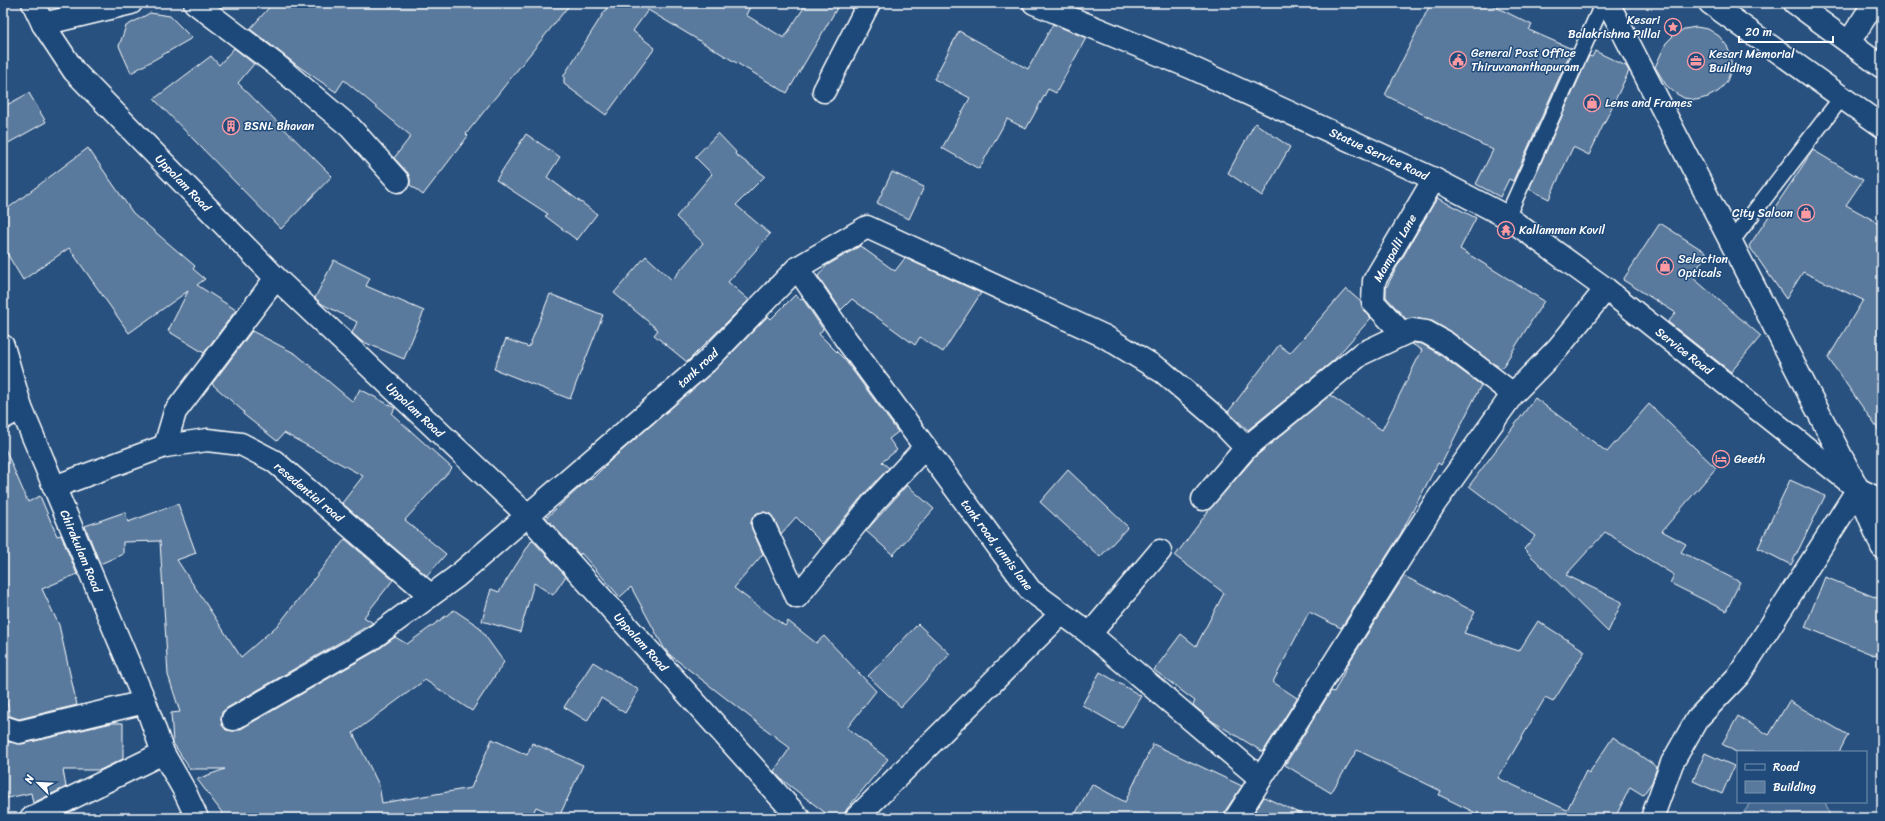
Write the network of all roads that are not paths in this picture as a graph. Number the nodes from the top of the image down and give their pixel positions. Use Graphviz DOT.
graph roads {
  1 [pos="33,3"];
  2 [pos="131,3"];
  3 [pos="196,3"];
  4 [pos="869,3"];
  5 [pos="1034,3"];
  6 [pos="1603,3"];
  7 [pos="1608,3"];
  8 [pos="1710,3"];
  9 [pos="1795,3"];
  10 [pos="1874,3"];
  11 [pos="43,24"];
  12 [pos="1850,42"];
  13 [pos="1882,66"];
  14 [pos="824,91"];
  15 [pos="1842,97"];
  16 [pos="1882,126"];
  17 [pos="1434,179"];
  18 [pos="398,180"];
  19 [pos="1507,217"];
  20 [pos="1731,242"];
  21 [pos="797,268"];
  22 [pos="276,278"];
  23 [pos="1606,289"];
  24 [pos="1403,334"];
  25 [pos="3,346"];
  26 [pos="1514,394"];
  27 [pos="12,413"];
  28 [pos="164,446"];
  29 [pos="924,447"];
  30 [pos="1246,448"];
  31 [pos="54,487"];
  32 [pos="1858,489"];
  33 [pos="1202,499"];
  34 [pos="1882,501"];
  35 [pos="528,516"];
  36 [pos="763,524"];
  37 [pos="1882,547"];
  38 [pos="1160,551"];
  39 [pos="430,595"];
  40 [pos="1061,614"];
  41 [pos="1090,634"];
  42 [pos="146,702"];
  43 [pos="233,719"];
  44 [pos="3,727"];
  45 [pos="163,753"];
  46 [pos="1260,778"];
  47 [pos="31,818"];
  48 [pos="197,818"];
  49 [pos="799,818"];
  50 [pos="856,818"];
  51 [pos="1236,818"];
  52 [pos="1652,818"];
  1 -- 11 [label="street, Uppalam Road"];
  2 -- 11 [label="street"];
  3 -- 18 [label="street"];
  4 -- 14 [label="street"];
  5 -- 17 [label="street, Statue Service Road"];
  6 -- 19 [label="lane"];
  7 -- 20 [label="street"];
  8 -- 15 [label="street"];
  9 -- 12 [label="street"];
  10 -- 12 [label="street"];
  11 -- 22 [label="street, Uppalam Road"];
  12 -- 13 [label="street"];
  15 -- 16 [label="street"];
  15 -- 20 [label="lane"];
  17 -- 19 [label="street, Statue Service Road"];
  17 -- 24 [label="street, Mampalli Lane"];
  19 -- 23 [label="street, Service Road"];
  20 -- 32 [label="street"];
  21 -- 29 [label="street, tank road, unnis lane"];
  21 -- 30 [label="street, tank road"];
  21 -- 35 [label="street, tank road"];
  22 -- 28 [label="street"];
  22 -- 35 [label="street, Uppalam Road"];
  23 -- 26 [label="street"];
  23 -- 32 [label="street, Service Road"];
  24 -- 26 [label="street"];
  24 -- 30 [label="street"];
  25 -- 27 [label="street, Chirakulam Road"];
  26 -- 46 [label="street"];
  27 -- 31 [label="street, Chirakulam Road"];
  28 -- 31 [label="street, resedential road"];
  28 -- 39 [label="street, resedential road"];
  29 -- 36 [label="street"];
  29 -- 40 [label="street, tank road, unnis lane"];
  30 -- 33 [label="street"];
  31 -- 42 [label="street, Chirakulam Road"];
  32 -- 34 [label="street, Service Road"];
  32 -- 37 [label="street"];
  32 -- 52 [label="street"];
  35 -- 39 [label="street, tank road"];
  35 -- 49 [label="street, Uppalam Road"];
  38 -- 41 [label="street"];
  39 -- 43 [label="street, tank road"];
  40 -- 41 [label="street, tank road, unnis lane"];
  40 -- 50 [label="street"];
  41 -- 46 [label="street, tank road, unnis lane"];
  42 -- 44 [label="street"];
  42 -- 45 [label="street, Chirakulam Road"];
  45 -- 47 [label="street"];
  45 -- 48 [label="street, Chirakulam Road"];
  46 -- 51 [label="street"];
}
